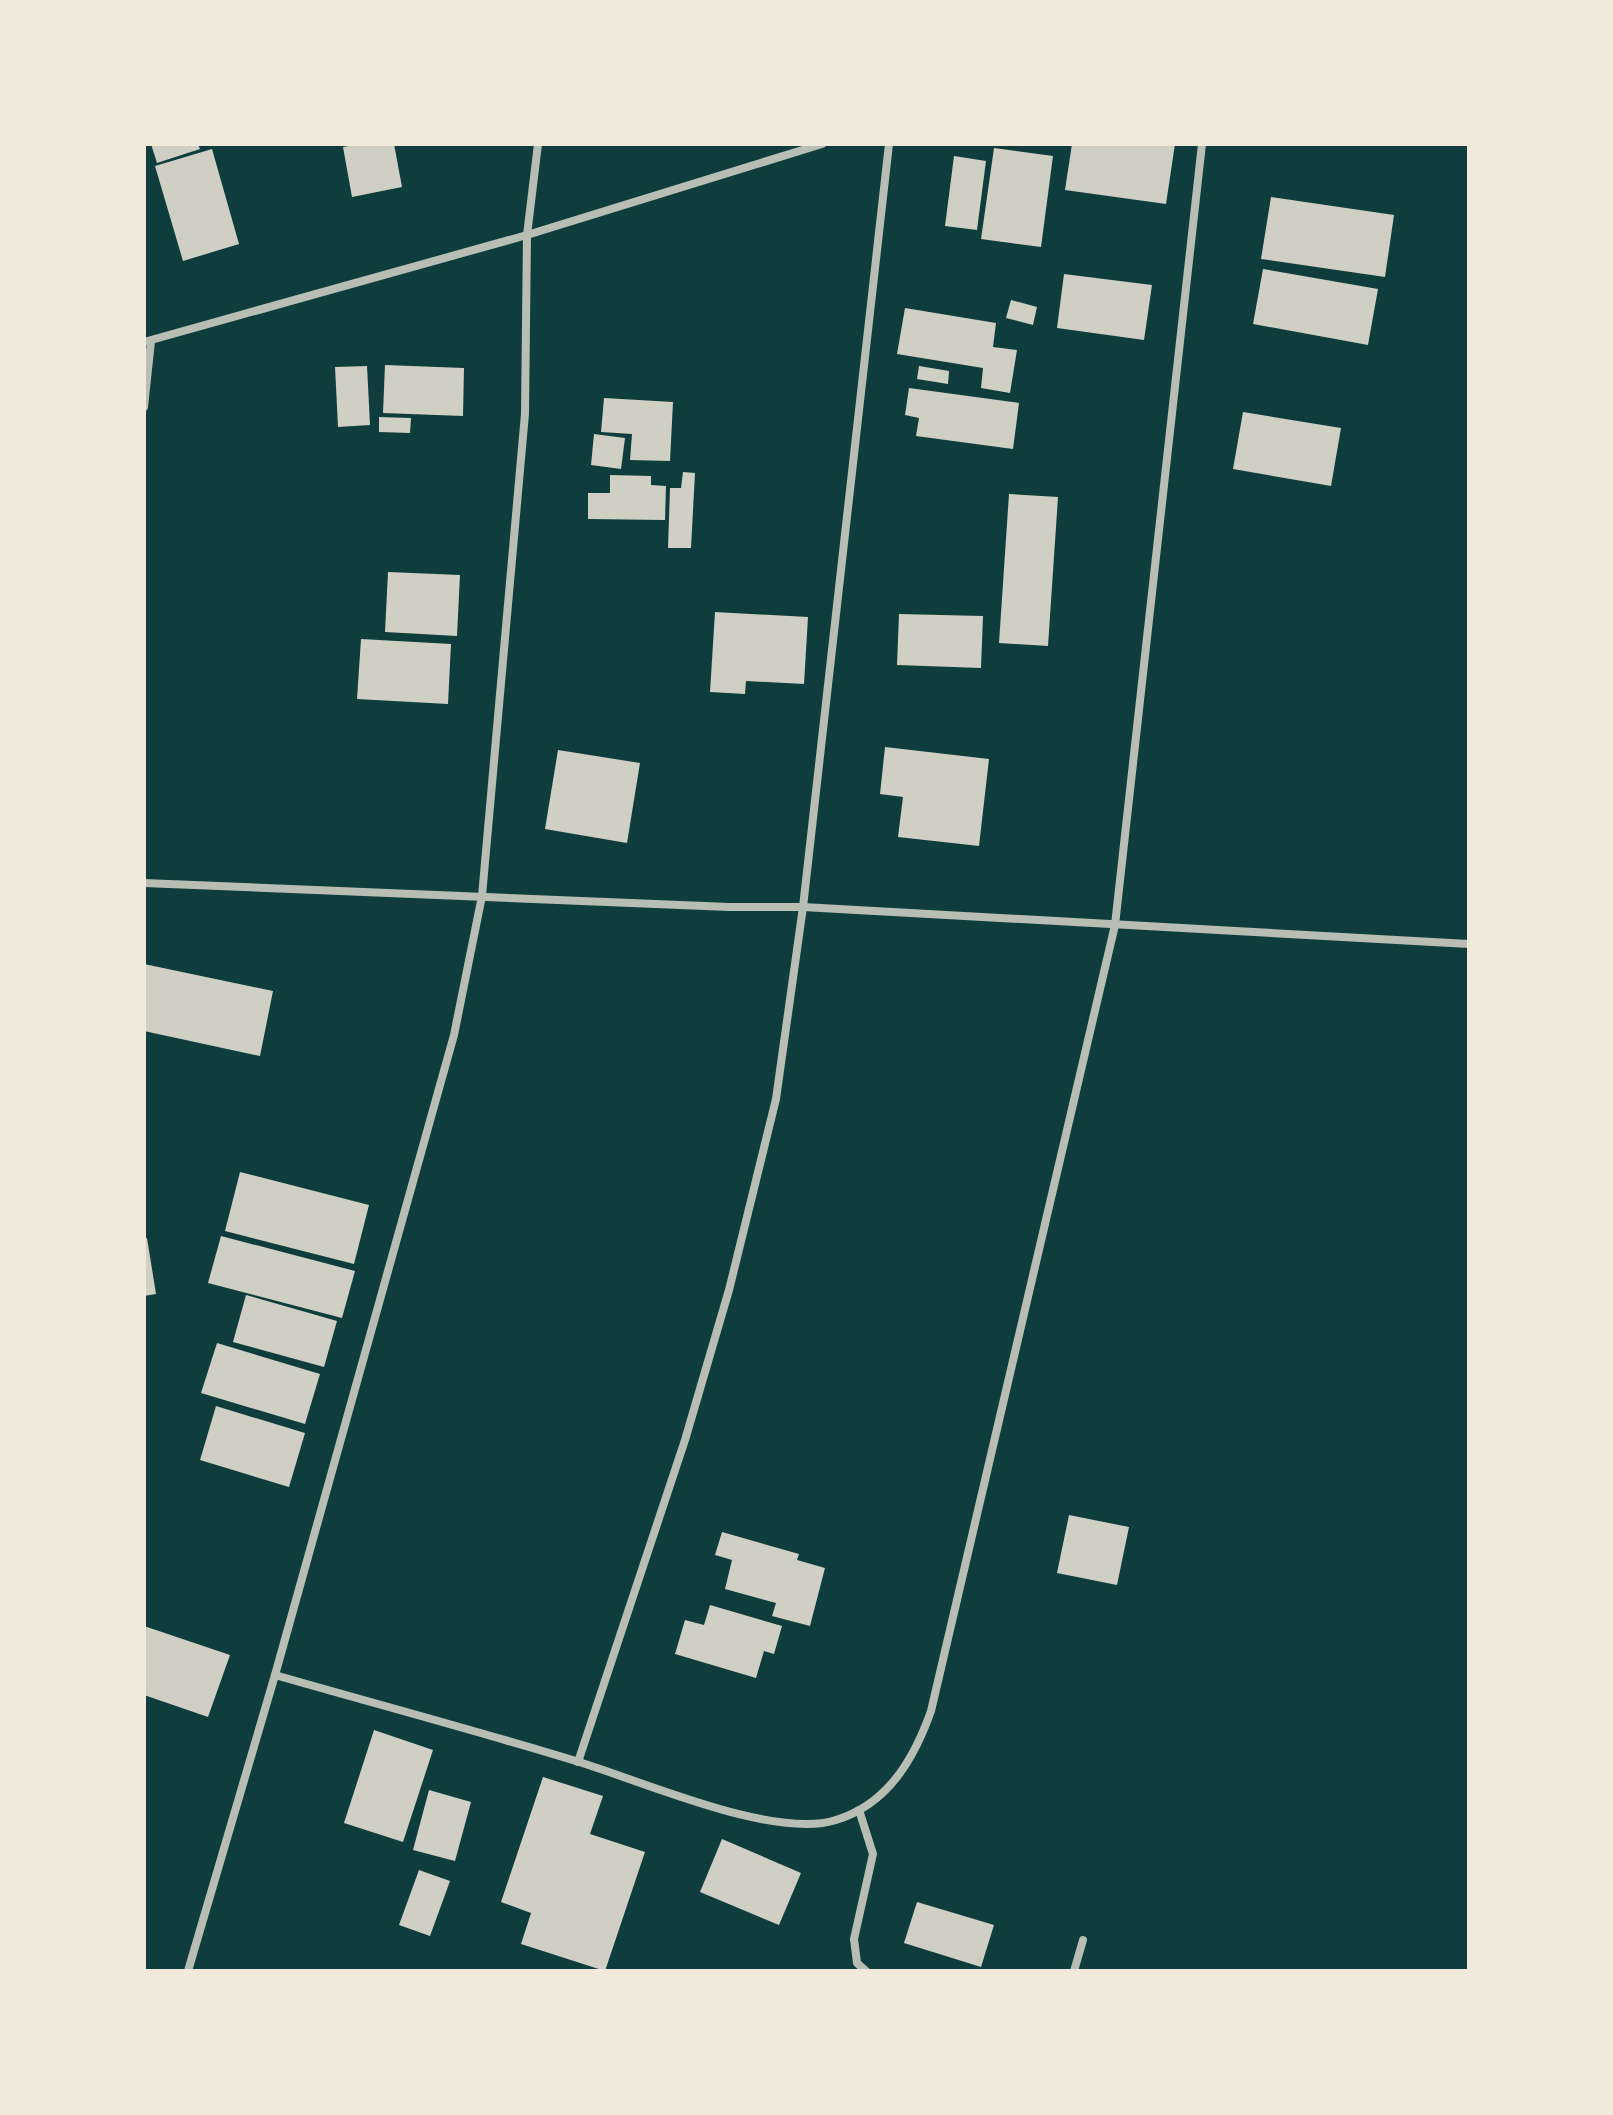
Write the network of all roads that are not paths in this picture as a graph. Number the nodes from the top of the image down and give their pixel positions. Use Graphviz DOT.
graph roads {
  1 [pos="538,144"];
  2 [pos="822,144"];
  3 [pos="889,144"];
  4 [pos="1202,144"];
  5 [pos="527,235"];
  6 [pos="148,342"];
  7 [pos="144,407"];
  8 [pos="144,883"];
  9 [pos="482,896"];
  10 [pos="803,907"];
  11 [pos="1115,925"];
  12 [pos="1469,944"];
  13 [pos="275,1675"];
  14 [pos="578,1762"];
  15 [pos="859,1810"];
  16 [pos="1083,1940"];
  17 [pos="188,1971"];
  18 [pos="866,1971"];
  19 [pos="1074,1971"];
  1 -- 5 [label="street"];
  2 -- 5 [label="street"];
  3 -- 10 [label="street"];
  4 -- 11 [label="street"];
  5 -- 6 [label="street"];
  5 -- 9 [label="street"];
  6 -- 7 [label="street"];
  8 -- 9 [label="street"];
  9 -- 10 [label="street"];
  9 -- 13 [label="street"];
  10 -- 11 [label="street"];
  10 -- 14 [label="street"];
  11 -- 12 [label="street"];
  11 -- 15 [label="street"];
  13 -- 14 [label="street"];
  13 -- 17 [label="street"];
  14 -- 15 [label="street"];
  15 -- 18 [label="street"];
  16 -- 19 [label="street"];
}
